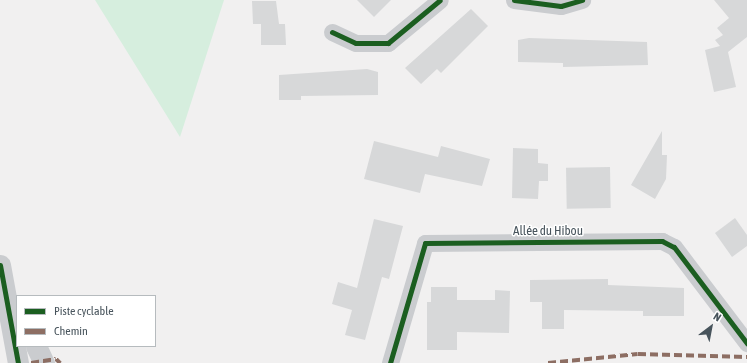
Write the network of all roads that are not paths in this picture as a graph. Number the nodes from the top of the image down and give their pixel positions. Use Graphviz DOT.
graph roads {
  1 [pos="440,0"];
  2 [pos="514,0"];
  3 [pos="582,0"];
  4 [pos="332,32"];
  5 [pos="0,265"];
  6 [pos="12,304"];
  7 [pos="16,343"];
  8 [pos="747,343"];
  9 [pos="16,347"];
  10 [pos="36,347"];
  11 [pos="18,363"];
  12 [pos="44,363"];
  13 [pos="390,363"];
  1 -- 4 [label="street"];
  2 -- 3 [label="street"];
  5 -- 6 [label="street"];
  6 -- 7 [label="street"];
  8 -- 13 [label="street, Allée du Hibou"];
  9 -- 11 [label="street"];
  10 -- 12 [label="street"];
}
